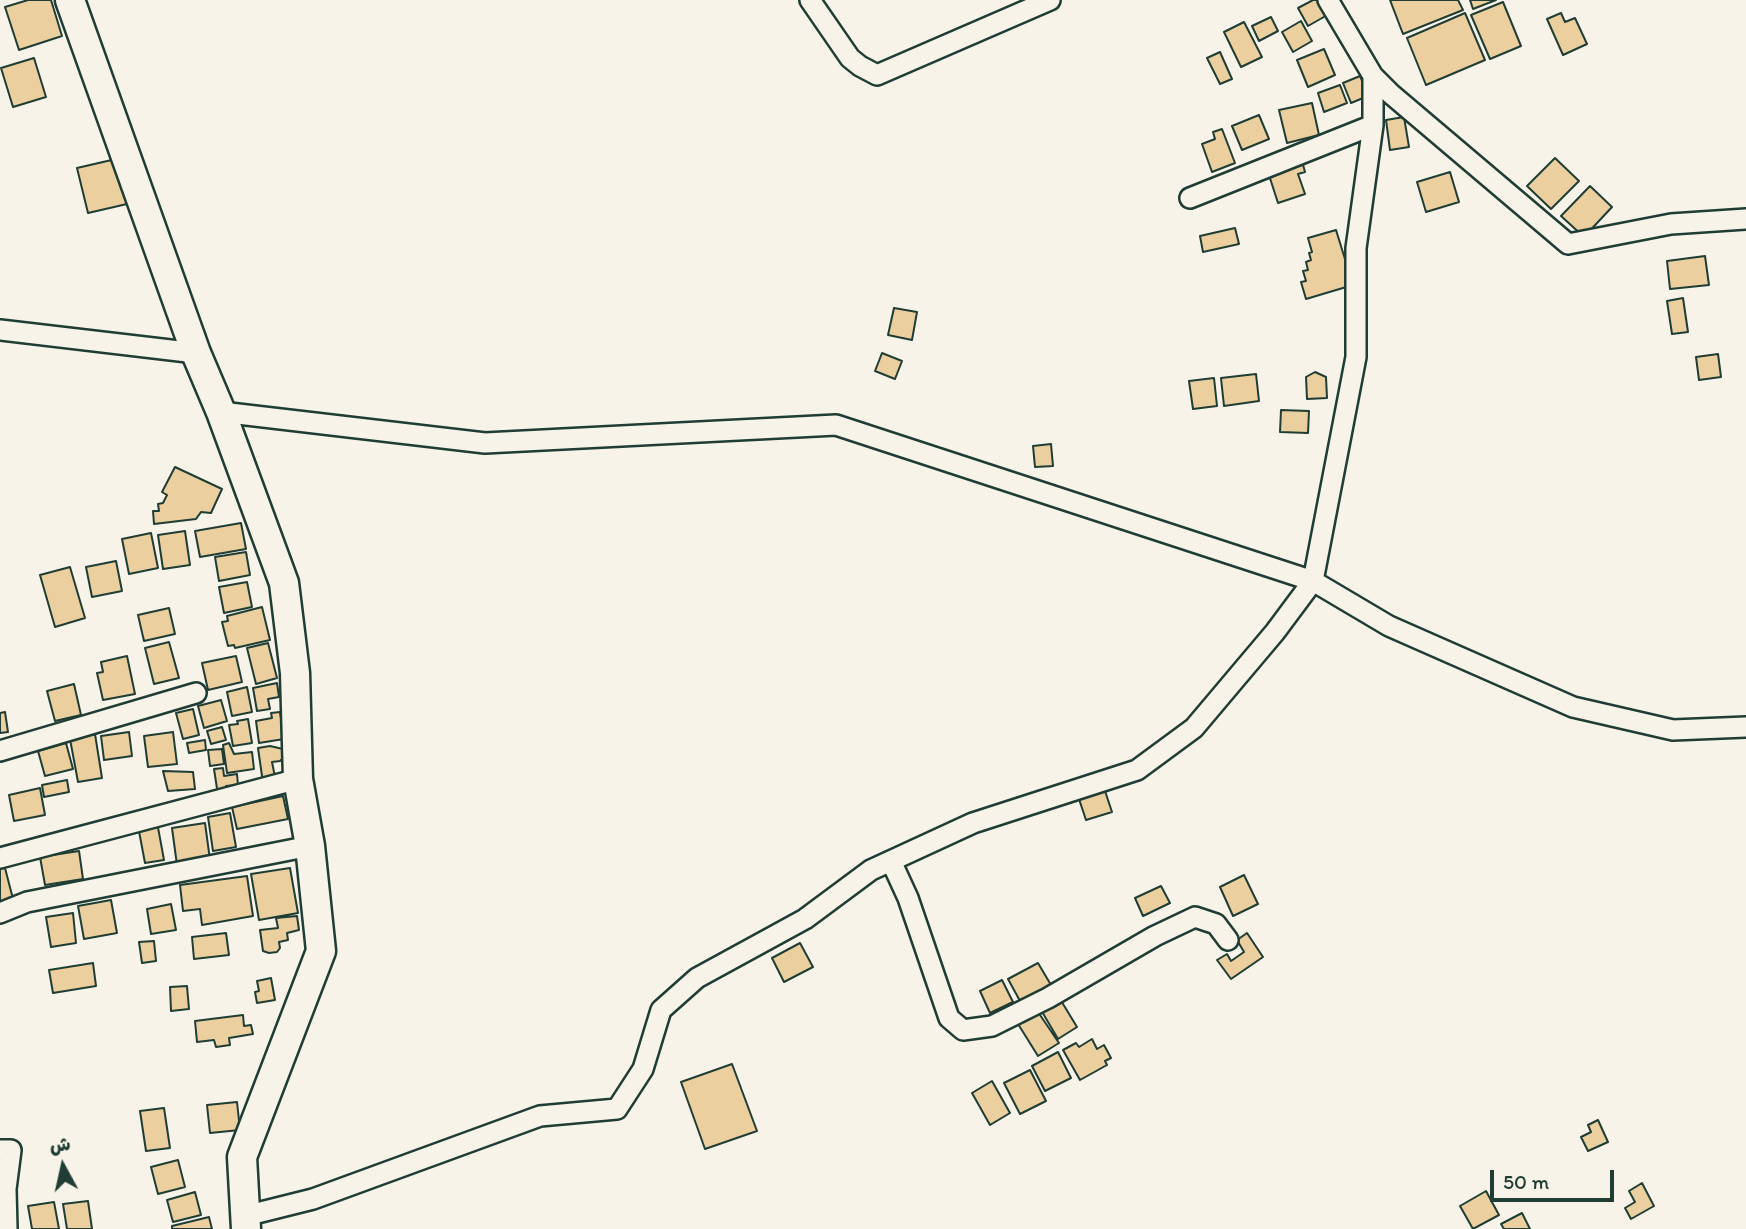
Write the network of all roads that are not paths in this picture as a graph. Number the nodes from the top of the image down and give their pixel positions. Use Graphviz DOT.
graph roads {
  1 [pos="70,0"];
  2 [pos="810,0"];
  3 [pos="1051,0"];
  4 [pos="1328,0"];
  5 [pos="1373,76"];
  6 [pos="1373,125"];
  7 [pos="1190,198"];
  8 [pos="1746,219"];
  9 [pos="0,330"];
  10 [pos="196,353"];
  11 [pos="221,412"];
  12 [pos="1313,581"];
  13 [pos="196,692"];
  14 [pos="1746,727"];
  15 [pos="0,751"];
  16 [pos="298,779"];
  17 [pos="310,846"];
  18 [pos="0,858"];
  19 [pos="891,861"];
  20 [pos="0,914"];
  21 [pos="1228,940"];
  22 [pos="0,1150"];
  23 [pos="245,1222"];
  24 [pos="7,1229"];
  1 -- 10 [label="street"];
  2 -- 3 [label="street"];
  4 -- 5 [label="street"];
  5 -- 6 [label="street"];
  5 -- 8 [label="street"];
  6 -- 7 [label="street"];
  6 -- 12 [label="street"];
  9 -- 10 [label="street"];
  10 -- 11 [label="street"];
  11 -- 12 [label="street"];
  11 -- 16 [label="street"];
  12 -- 14 [label="street"];
  12 -- 19 [label="street"];
  13 -- 15 [label="street"];
  16 -- 17 [label="street"];
  16 -- 18 [label="street"];
  17 -- 20 [label="street"];
  17 -- 23 [label="street"];
  19 -- 21 [label="street"];
  19 -- 23 [label="street"];
  22 -- 24 [label="street"];
}
